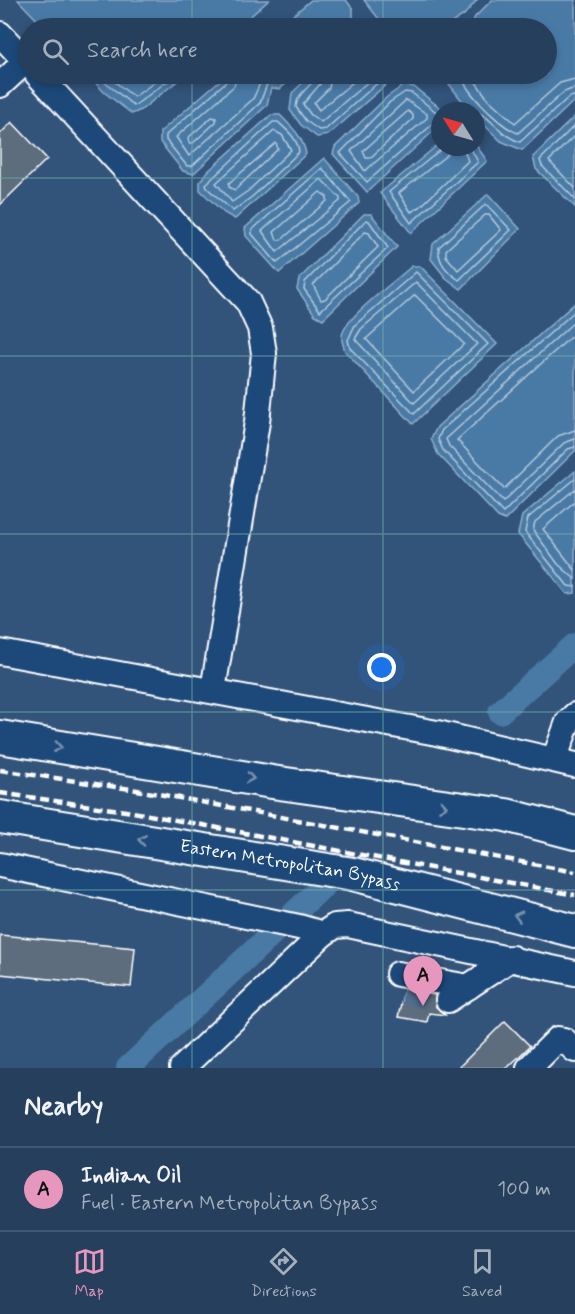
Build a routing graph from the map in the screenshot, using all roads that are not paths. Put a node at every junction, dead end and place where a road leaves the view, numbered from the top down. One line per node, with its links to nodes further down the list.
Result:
1 (0, 34): 2 (street)
2 (18, 53)
3 (18, 74): 5 (street)
4 (47, 84): 7 (street)
5 (0, 85)
6 (0, 652): 7 (street)
7 (213, 690): 10 (street)
8 (575, 715): 10 (street)
9 (0, 737): 12 (main road, one-way to 12)
10 (564, 762)
11 (0, 817): 14 (main road, Eastern Metropolitan Bypass, one-way to 11)
12 (575, 833)
13 (0, 865): 15 (street)
14 (575, 931)
15 (323, 934): 16 (street); 22 (street)
16 (400, 936): 17 (street); 19 (street)
17 (512, 958): 18 (street); 19 (street)
18 (575, 973)
19 (468, 987): 20 (street)
20 (448, 1000)
21 (575, 1050): 23 (street)
22 (182, 1068)
23 (529, 1068)

